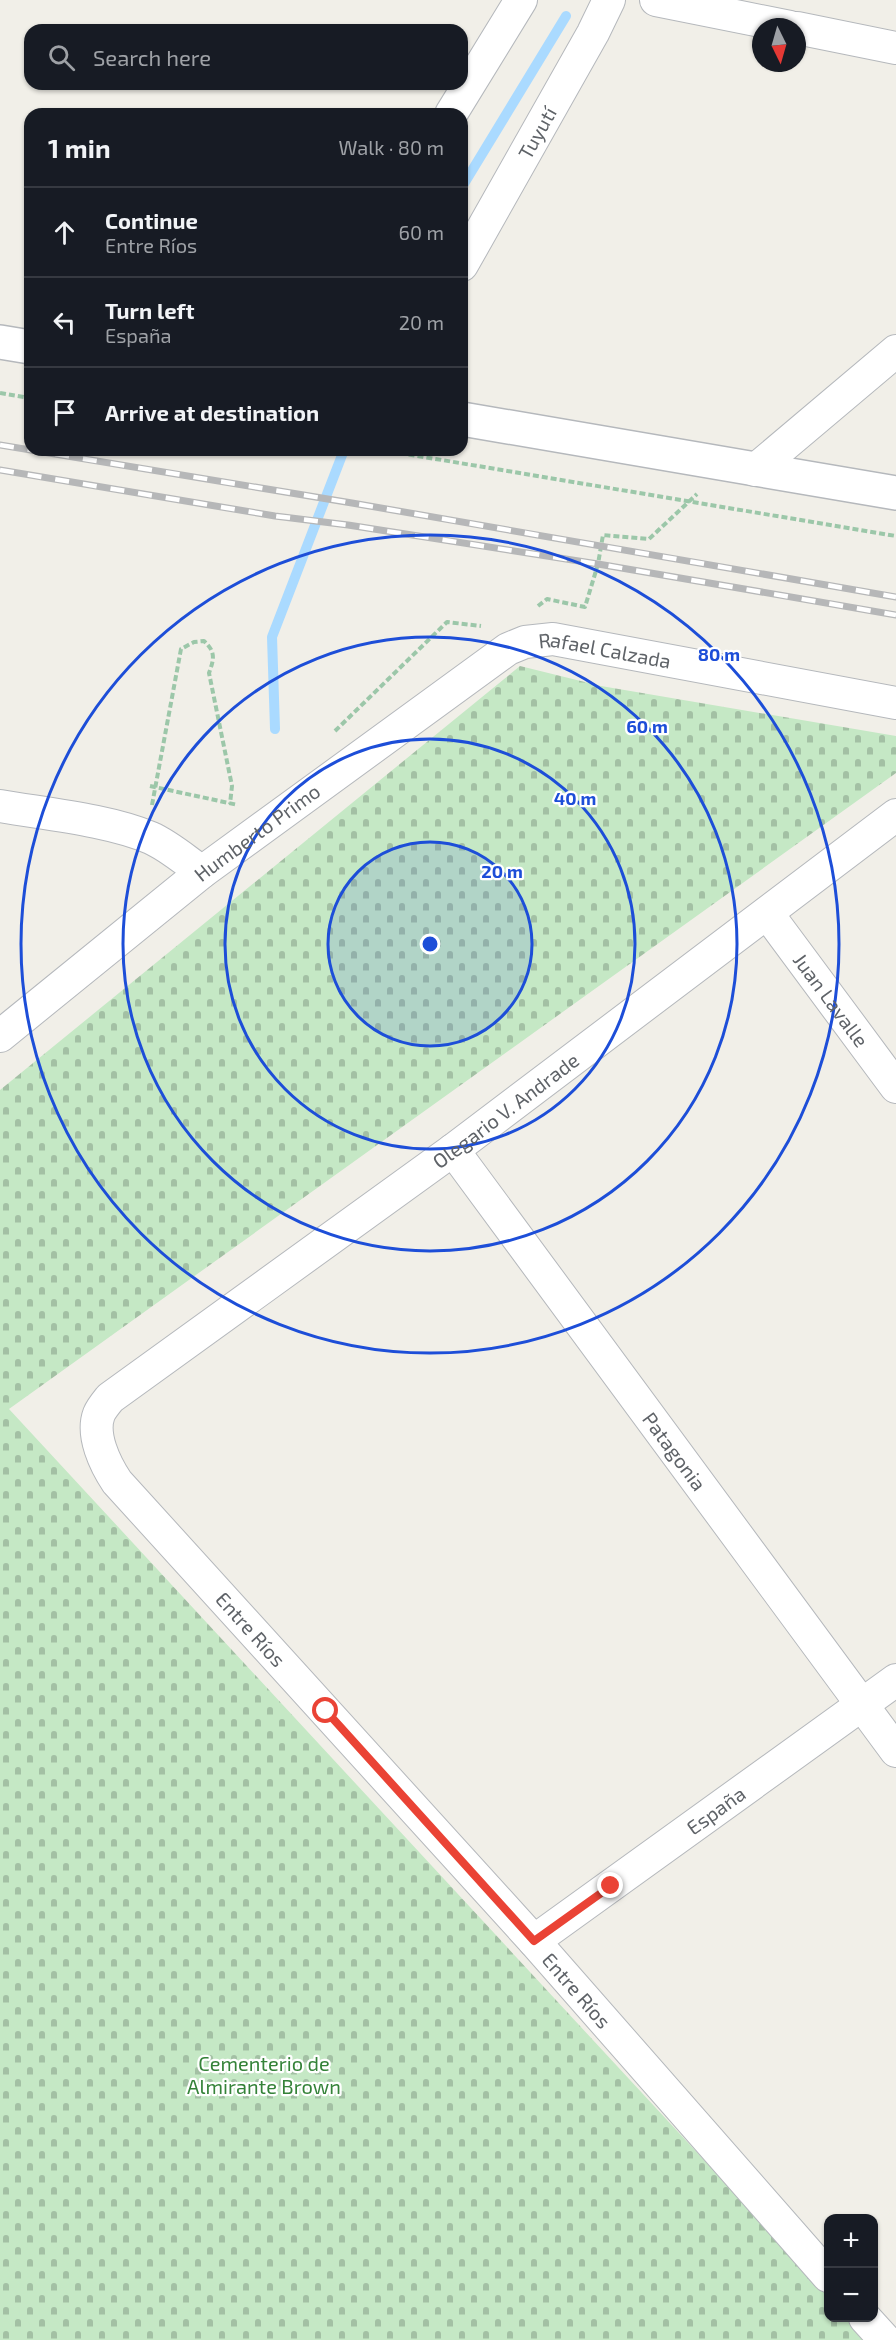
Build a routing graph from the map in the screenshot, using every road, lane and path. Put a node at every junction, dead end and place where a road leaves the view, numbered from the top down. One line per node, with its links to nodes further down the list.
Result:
1 (521, 0): 7 (street)
2 (609, 0): 10 (street, Tuyutí)
3 (656, 0): 4 (street)
4 (752, 19)
5 (806, 30): 6 (street)
6 (896, 48)
7 (468, 86)
8 (466, 90): 9 (street)
9 (455, 108)
10 (468, 254)
11 (0, 342): 12 (street)
12 (24, 346)
13 (896, 351): 18 (street)
14 (0, 393): 15 (path)
15 (24, 397)
16 (468, 420): 18 (street)
17 (418, 456): 20 (path)
18 (755, 470): 19 (street)
19 (896, 493)
20 (896, 536)
21 (525, 642): 22 (street, Rafael Calzada); 27 (street, Humberto Primo)
22 (896, 703)
23 (0, 806): 26 (street)
24 (229, 812): 26 (path)
25 (896, 815): 28 (street, Olegario V. Andrade)
26 (143, 836): 27 (street)
27 (202, 872): 29 (street, Humberto Primo)
28 (767, 913): 30 (street, Juan Lavalle); 31 (street, Olegario V. Andrade)
29 (0, 1036)
30 (896, 1087)
31 (453, 1150): 32 (street, Olegario V. Andrade); 34 (street, Patagonia)
32 (110, 1398): 36 (street, Entre Ríos)
33 (896, 1680): 34 (street, España)
34 (861, 1706): 35 (street, Patagonia); 36 (street, España)
35 (896, 1751)
36 (534, 1941): 37 (street, Entre Ríos)
37 (824, 2271)
38 (869, 2322): 39 (street)
39 (885, 2340)

